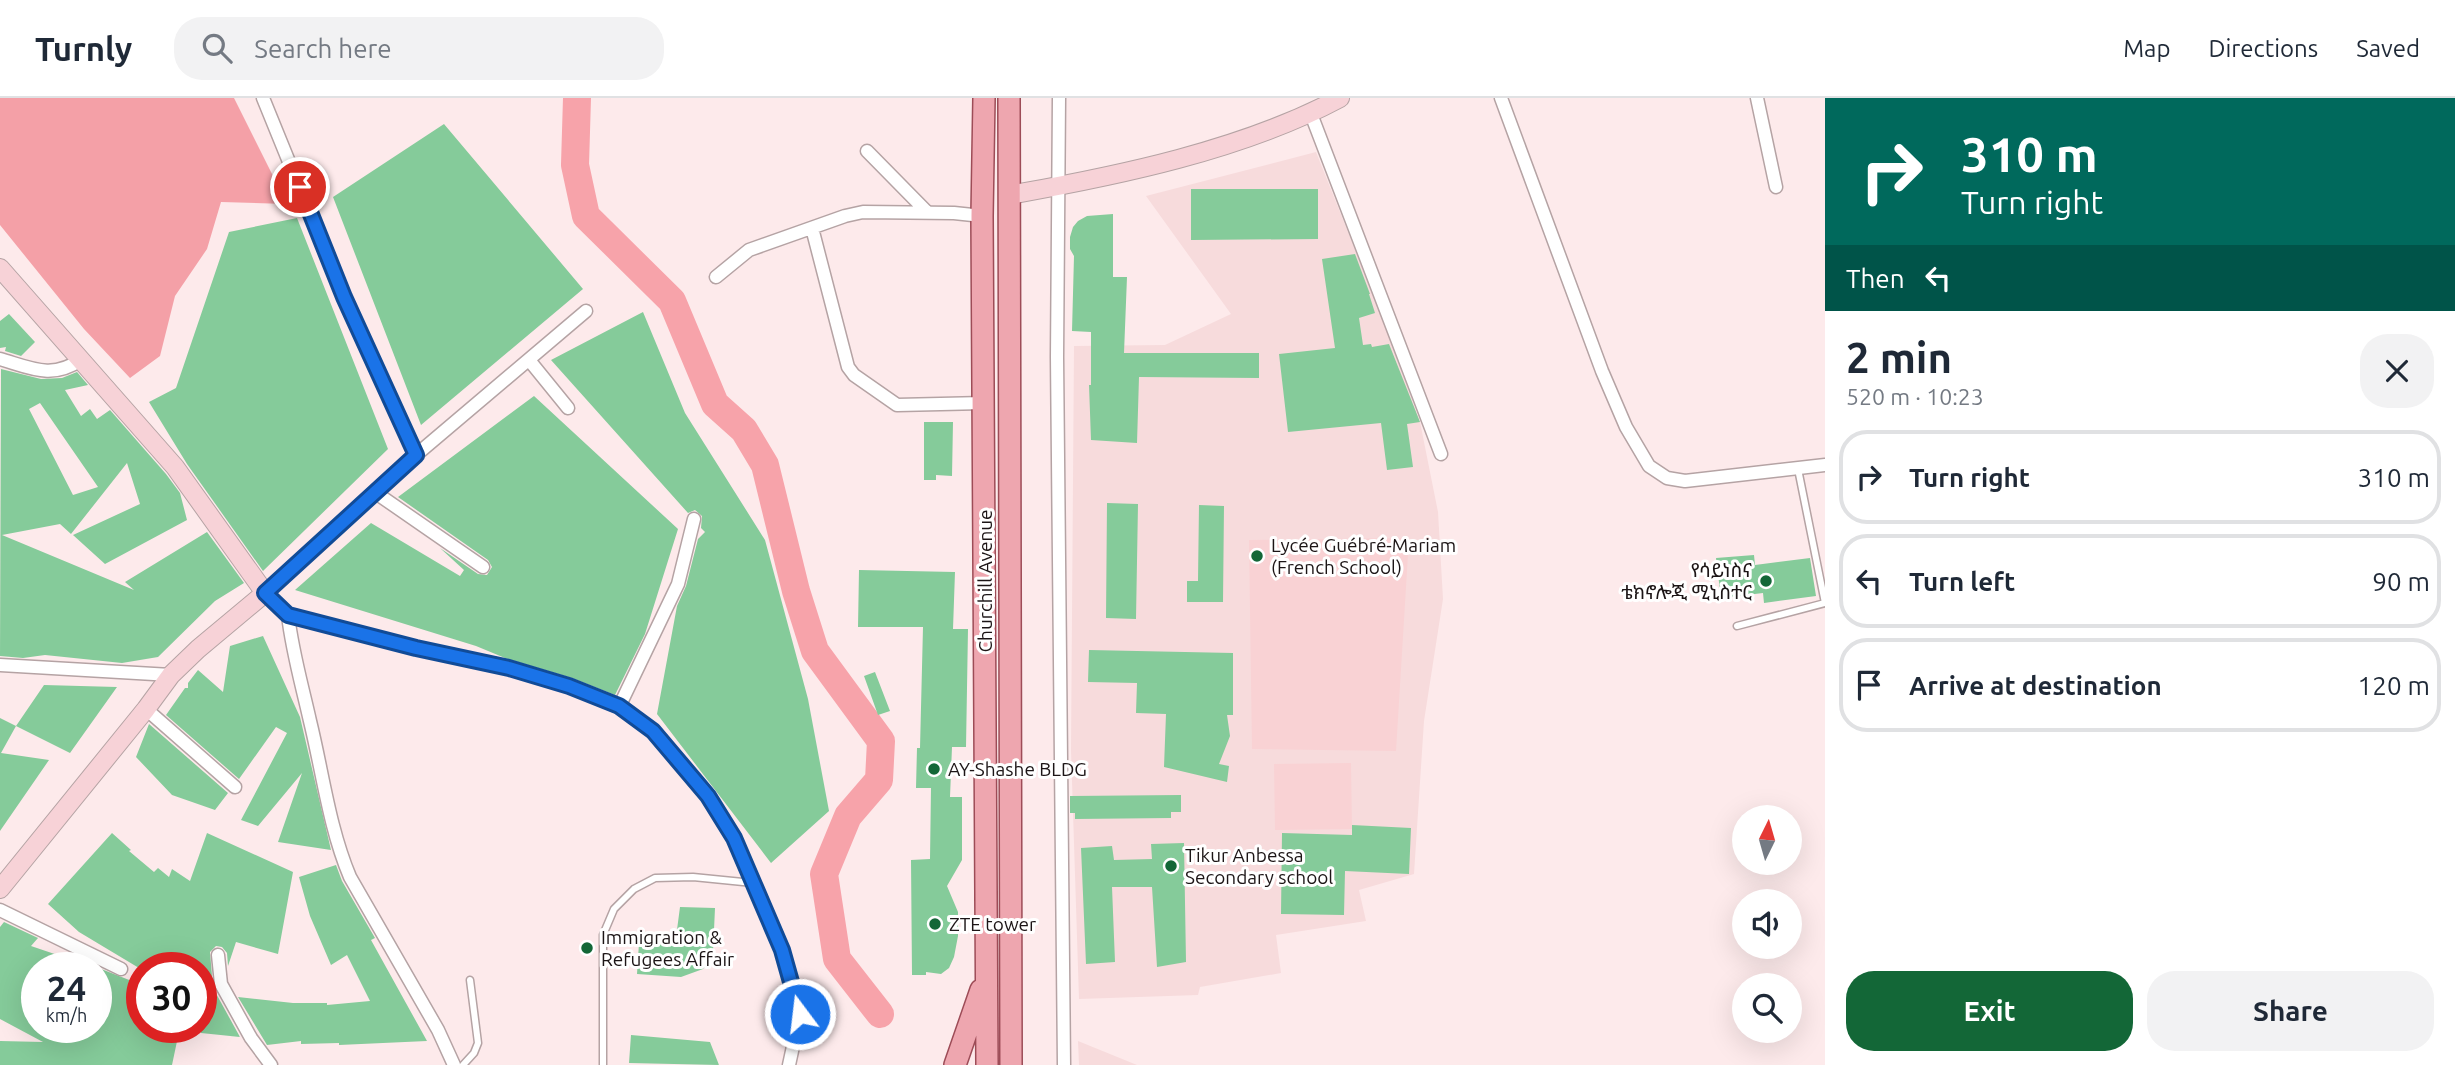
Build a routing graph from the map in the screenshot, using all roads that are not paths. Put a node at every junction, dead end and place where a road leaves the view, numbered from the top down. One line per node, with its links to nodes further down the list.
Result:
1 (263, 98): 25 (street)
2 (984, 98): 14 (main road, Churchill Avenue)
3 (1009, 98): 12 (main road, Churchill Avenue)
4 (1059, 98): 10 (street)
5 (1340, 98): 8 (street)
6 (1501, 98): 27 (street)
7 (1757, 98): 11 (street)
8 (1311, 114): 10 (street); 24 (street)
9 (867, 151): 13 (street)
10 (1058, 186): 12 (street); 55 (street)
11 (1776, 187)
12 (1009, 195): 54 (main road, Churchill Avenue)
13 (928, 213): 14 (street); 15 (street)
14 (982, 216): 22 (main road, Churchill Avenue)
15 (812, 228): 17 (street); 22 (street)
16 (0, 268): 20 (street)
17 (716, 277)
18 (586, 311): 21 (street)
19 (0, 359): 20 (street)
20 (82, 359): 31 (street)
21 (529, 360): 23 (street); 25 (street)
22 (984, 403): 45 (main road, Churchill Avenue)
23 (568, 408)
24 (1441, 454)
25 (416, 455): 28 (street)
26 (1825, 465): 27 (street)
27 (1798, 468): 32 (lane)
28 (376, 493): 30 (street); 31 (street)
29 (694, 519): 37 (street)
30 (483, 567)
31 (265, 593): 33 (street); 36 (street)
32 (1825, 603): 34 (lane)
33 (288, 615): 37 (street); 48 (street)
34 (1737, 626)
35 (0, 665): 36 (street)
36 (171, 675): 38 (street)
37 (619, 706): 40 (street)
38 (146, 709): 39 (street); 41 (street)
39 (235, 787)
40 (755, 884): 50 (lane); 51 (street)
41 (0, 889)
42 (0, 910): 44 (street)
43 (218, 955): 47 (street)
44 (121, 969)
45 (987, 975): 52 (main road); 53 (main road, Churchill Avenue)
46 (470, 980): 49 (lane)
47 (271, 1065)
48 (454, 1065)
49 (463, 1065)
50 (603, 1065)
51 (789, 1065)
52 (955, 1065)
53 (987, 1065)
54 (1011, 1065)
55 (1064, 1065)

